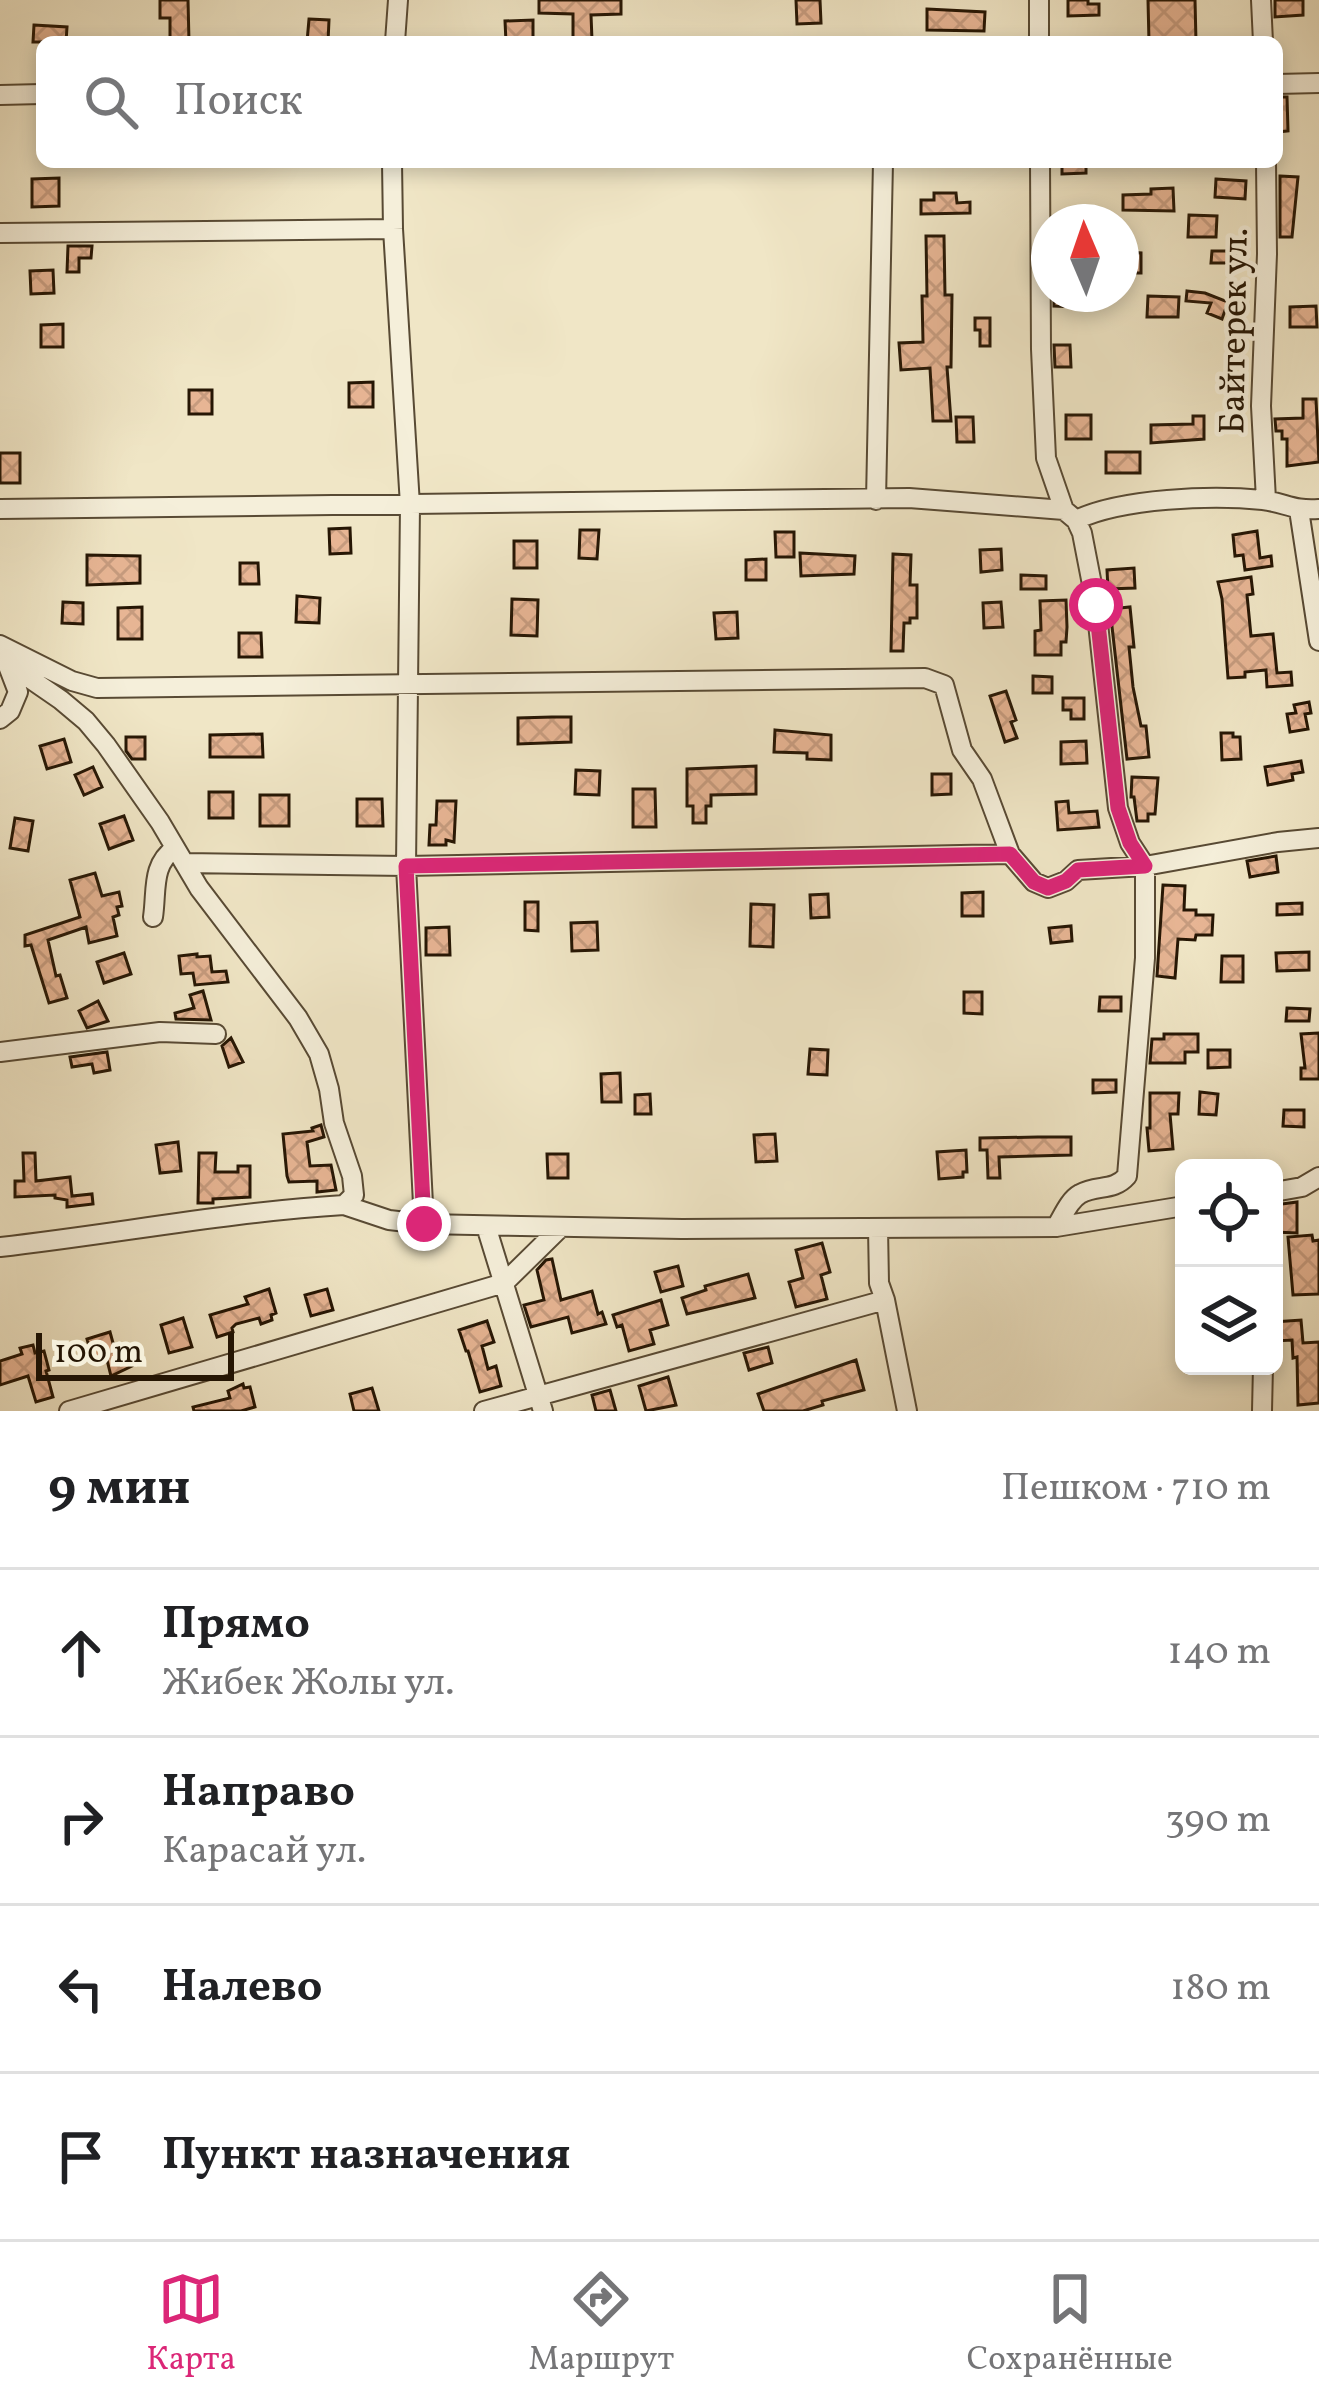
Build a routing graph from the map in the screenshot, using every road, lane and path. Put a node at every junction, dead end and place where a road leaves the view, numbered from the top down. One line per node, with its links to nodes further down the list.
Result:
1 (398, 0): 4 (street)
2 (1039, 0): 5 (street)
3 (1261, 0): 6 (street)
4 (395, 36)
5 (1039, 36)
6 (1263, 36)
7 (1283, 83): 8 (street)
8 (1319, 83)
9 (36, 94): 10 (street)
10 (0, 95)
11 (392, 168): 15 (street)
12 (883, 168): 17 (street)
13 (1040, 168): 22 (street)
14 (1266, 168): 18 (street, Байтерек ул.)
15 (393, 229): 16 (street); 19 (street)
16 (0, 233)
17 (876, 500): 19 (street); 22 (street)
18 (1266, 500): 21 (street); 22 (street)
19 (410, 505): 20 (street); 26 (street)
20 (0, 509)
21 (1309, 509): 23 (street)
22 (1070, 515): 32 (street)
23 (1319, 641)
24 (0, 645): 26 (street)
25 (4, 662): 27 (street); 30 (street)
26 (407, 684): 29 (street); 31 (street)
27 (0, 719)
28 (1319, 838): 32 (street)
29 (1010, 854): 31 (street); 32 (street)
30 (180, 855): 31 (street); 33 (street); 38 (street)
31 (406, 866): 40 (street)
32 (1145, 866): 42 (street)
33 (153, 916)
34 (216, 1034): 35 (street)
35 (0, 1052)
36 (1319, 1177): 37 (street)
37 (1283, 1190)
38 (344, 1205): 40 (street); 45 (street)
39 (1175, 1208): 42 (street)
40 (424, 1224): 41 (street)
41 (486, 1226): 43 (street); 46 (street)
42 (1056, 1227): 44 (street)
43 (560, 1228): 44 (street); 46 (street)
44 (878, 1228): 47 (street)
45 (0, 1246)
46 (504, 1283): 49 (street); 51 (street)
47 (885, 1300): 49 (street); 50 (street)
48 (1263, 1375): 53 (street)
49 (540, 1403): 52 (street)
50 (901, 1409)
51 (69, 1411)
52 (484, 1411)
53 (1262, 1411)

